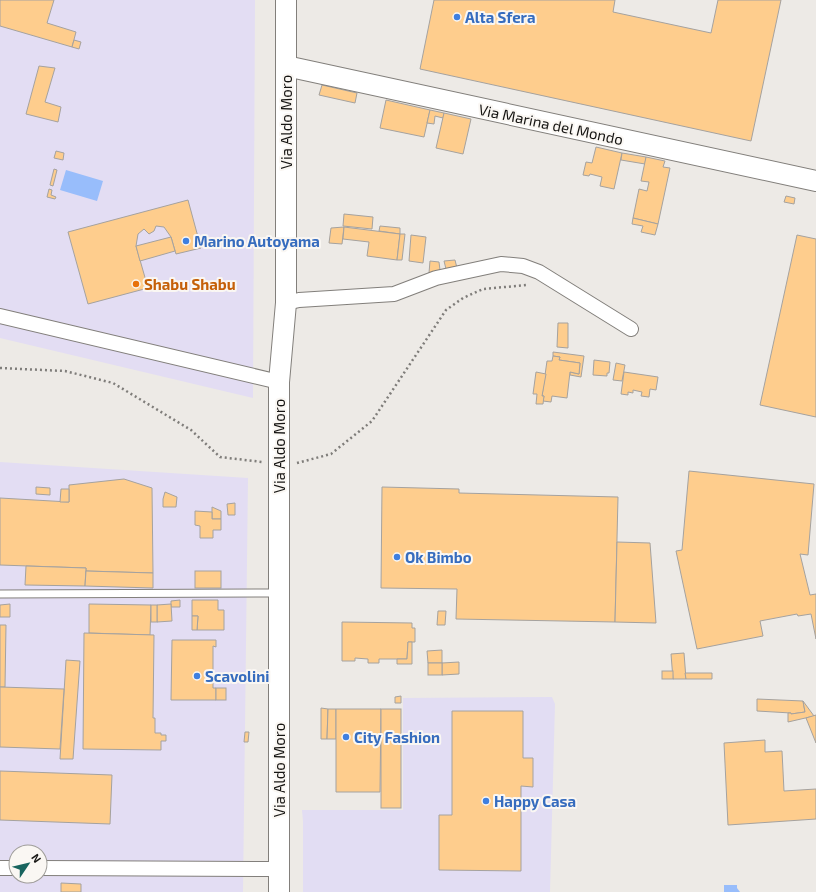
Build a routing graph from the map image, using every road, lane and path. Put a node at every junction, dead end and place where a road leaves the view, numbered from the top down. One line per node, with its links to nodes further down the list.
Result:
1 (286, 0): 2 (main road, Via Aldo Moro)
2 (286, 66): 3 (main road, Via Marina del Mondo); 5 (main road, Via Aldo Moro)
3 (816, 182)
4 (549, 278): 5 (street); 7 (street); 11 (path)
5 (286, 303): 9 (main road, Via Aldo Moro)
6 (0, 316): 9 (street)
7 (631, 329)
8 (0, 368): 10 (path)
9 (279, 382): 12 (main road, Via Aldo Moro)
10 (265, 463)
11 (296, 464)
12 (279, 593): 13 (lane); 15 (main road, Via Aldo Moro)
13 (0, 594)
14 (48, 868): 15 (street)
15 (279, 869): 16 (main road, Via Aldo Moro)
16 (279, 892)

